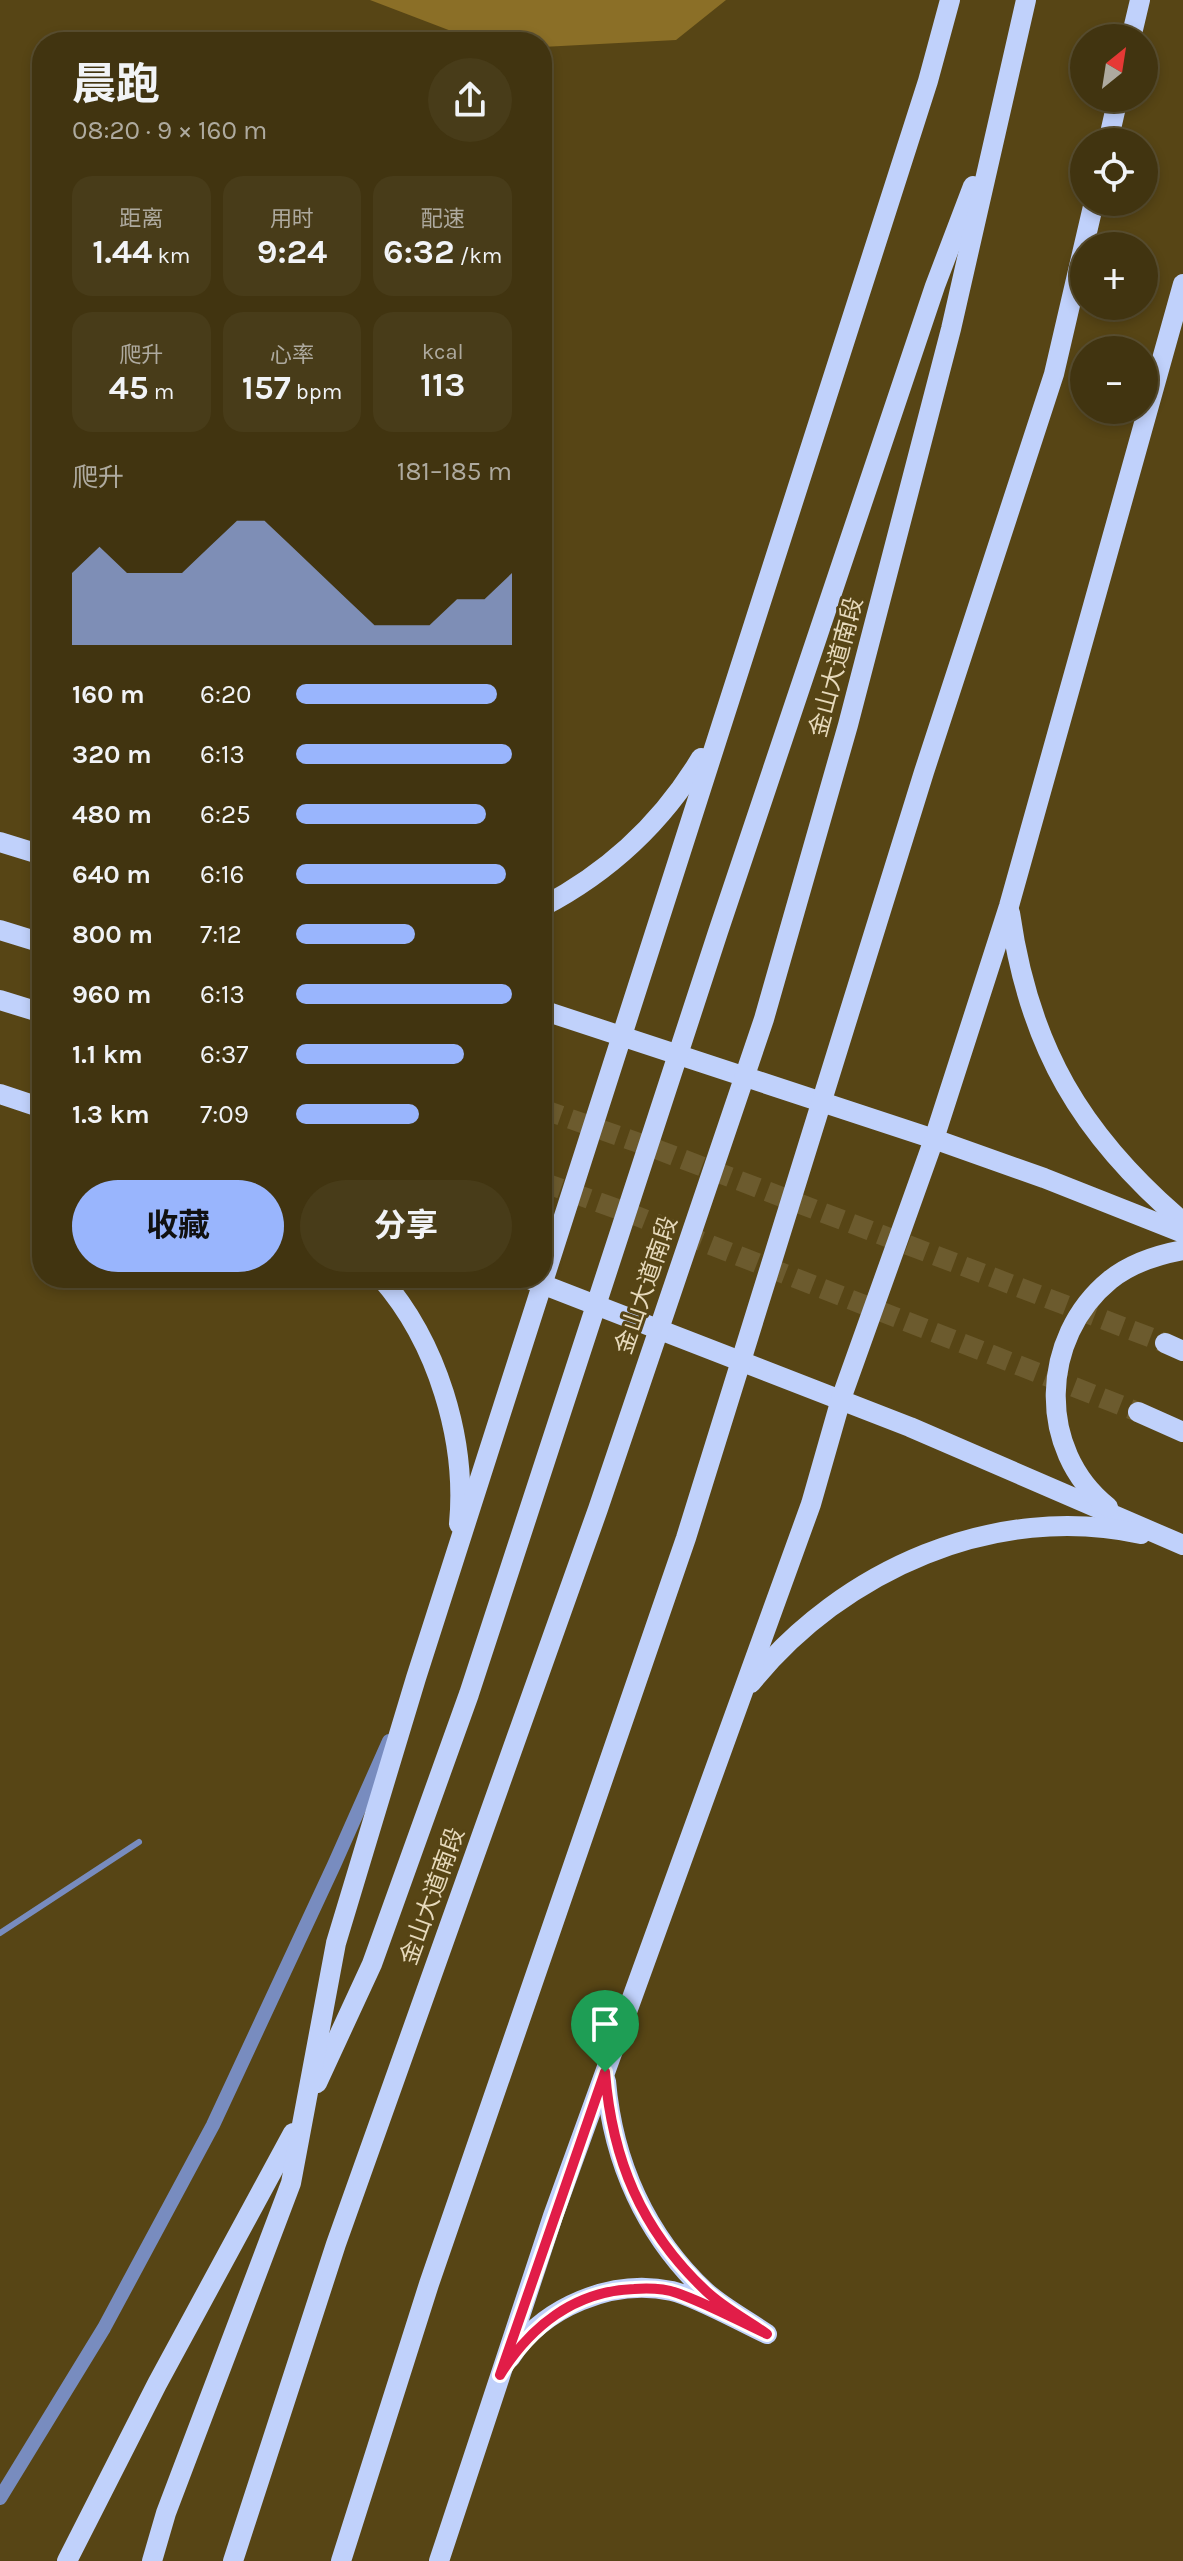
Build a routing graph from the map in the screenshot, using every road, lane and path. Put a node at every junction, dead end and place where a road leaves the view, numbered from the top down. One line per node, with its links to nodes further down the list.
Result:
1 (950, 0): 8 (main road)
2 (1026, 0): 5 (main road, 金山大道南段)
3 (1140, 0): 4 (main road)
4 (1134, 24)
5 (1000, 115): 42 (main road); 44 (main road, 金山大道南段)
6 (1091, 216): 45 (main road)
7 (1183, 284): 12 (main road)
8 (727, 704): 11 (main road); 18 (main road)
9 (0, 842): 10 (main road)
10 (32, 852)
11 (552, 901)
12 (1009, 906): 21 (main road); 22 (main road)
13 (0, 930): 14 (main road)
14 (32, 940)
15 (0, 1000): 16 (main road)
16 (32, 1010)
17 (552, 1013): 18 (main road)
18 (621, 1036): 21 (main road); 23 (main road)
19 (0, 1094): 20 (main road)
20 (32, 1105)
21 (934, 1139): 24 (main road); 29 (main road)
22 (1183, 1222)
23 (552, 1230)
24 (1183, 1233)
25 (1183, 1250): 32 (main road)
26 (388, 1288): 34 (main road)
27 (532, 1288): 34 (main road)
28 (552, 1288): 29 (main road)
29 (841, 1399): 32 (main road); 36 (main road)
30 (1138, 1412): 31 (main road)
31 (1183, 1432)
32 (1123, 1519): 33 (main road)
33 (1179, 1543): 36 (main road)
34 (456, 1555): 35 (main road)
35 (416, 1678): 41 (street); 43 (main road)
36 (741, 1696): 39 (main road)
37 (139, 1842): 38 (lane)
38 (0, 1933)
39 (605, 2072): 40 (main road); 40 (main road)
40 (500, 2375): 46 (main road)
41 (0, 2498)
42 (67, 2561)
43 (152, 2561)
44 (233, 2561)
45 (341, 2561)
46 (439, 2561)

